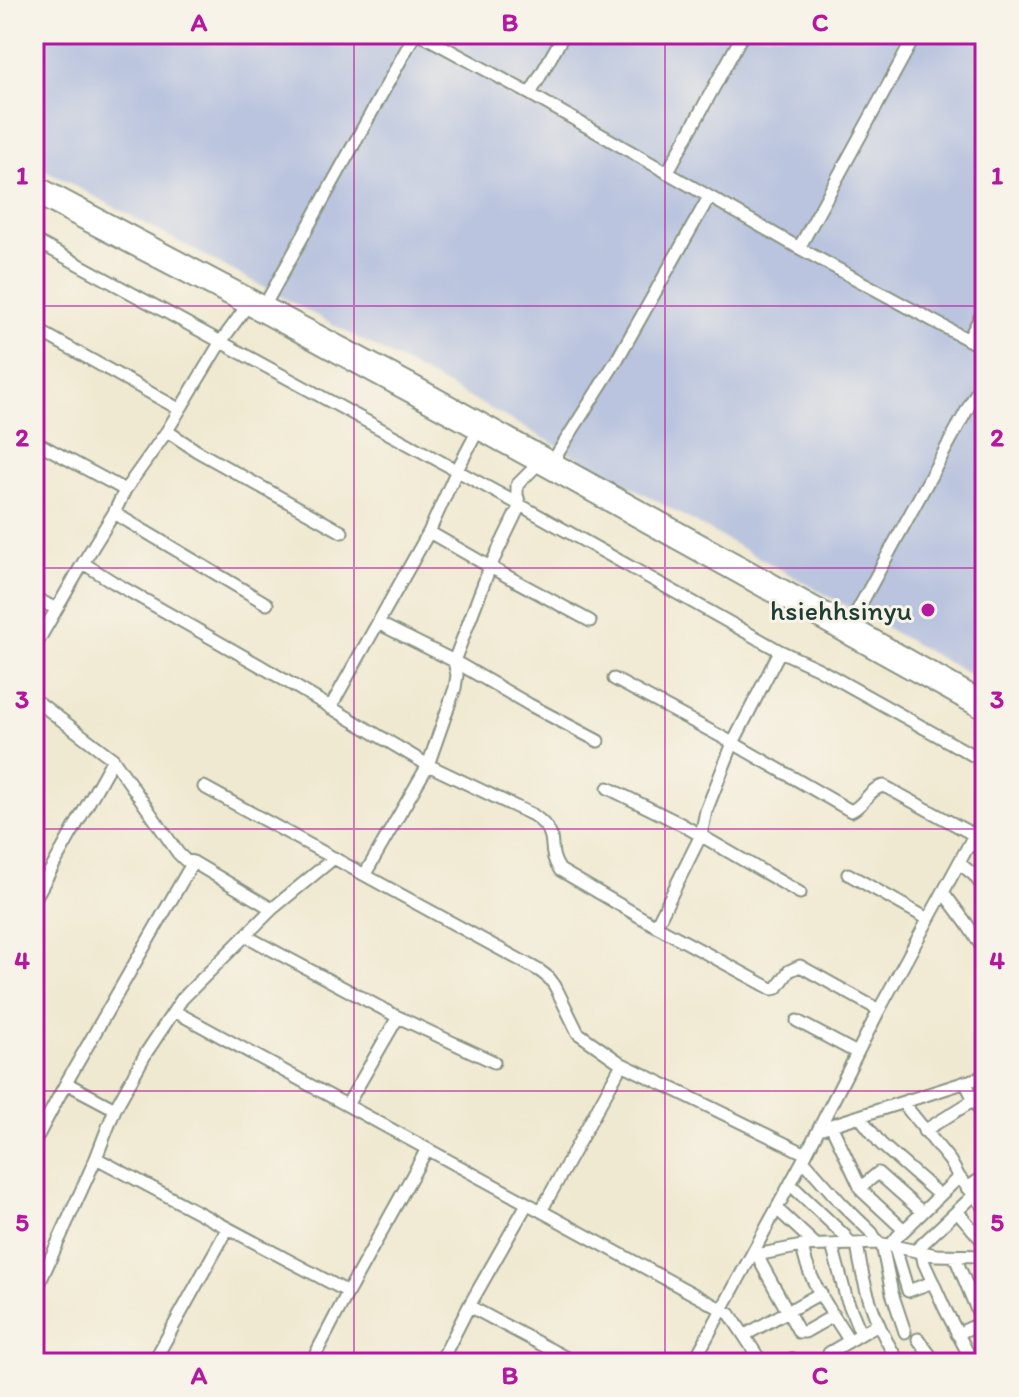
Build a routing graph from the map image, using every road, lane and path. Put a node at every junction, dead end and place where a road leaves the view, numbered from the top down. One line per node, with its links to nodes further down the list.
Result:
1 (417, 34): 5 (street); 12 (street)
2 (564, 34): 5 (street)
3 (743, 34): 6 (street)
4 (916, 34): 11 (street)
5 (530, 94): 6 (street)
6 (667, 173): 9 (street)
7 (34, 182): 12 (main road)
8 (34, 196): 12 (main road)
9 (709, 197): 11 (street); 23 (street)
10 (34, 240): 16 (street)
11 (799, 248): 15 (street)
12 (257, 308): 16 (street); 21 (main road); 23 (main road)
13 (985, 308): 15 (street)
14 (34, 328): 19 (street)
15 (968, 340): 17 (street)
16 (220, 343): 19 (street); 24 (street)
17 (985, 349)
18 (985, 377): 37 (street)
19 (179, 409): 20 (street)
20 (167, 431): 25 (street); 28 (street)
21 (477, 432): 23 (main road); 24 (street)
22 (34, 441): 25 (street)
23 (546, 460): 26 (street); 37 (main road); 45 (main road)
24 (457, 470): 26 (street); 29 (street)
25 (125, 490): 27 (street)
26 (520, 505): 31 (street); 39 (street)
27 (114, 513): 30 (street); 33 (street)
28 (342, 532)
29 (429, 532): 31 (street); 36 (street)
30 (83, 563): 34 (street); 44 (street)
31 (490, 567): 35 (street); 40 (street)
32 (34, 597): 34 (street)
33 (267, 604)
34 (56, 609): 38 (street)
35 (590, 621)
36 (378, 623): 40 (street); 44 (street)
37 (850, 624): 43 (main road)
38 (34, 648)
39 (780, 651): 47 (street); 49 (street)
40 (454, 661): 46 (street); 50 (street)
41 (614, 679): 47 (street)
42 (34, 699): 48 (street)
43 (985, 700)
44 (330, 708): 50 (street)
45 (985, 713)
46 (598, 741)
47 (733, 743): 54 (street); 55 (street)
48 (113, 759): 58 (street); 65 (street)
49 (985, 762)
50 (428, 765): 60 (street); 68 (street)
51 (204, 787): 57 (street)
52 (608, 788): 54 (street)
53 (985, 815): 55 (street)
54 (701, 835): 64 (street); 68 (street)
55 (972, 839): 56 (street); 59 (street)
56 (985, 852)
57 (334, 858): 60 (street); 66 (street)
58 (193, 862): 66 (street); 80 (street)
59 (959, 863): 62 (street); 63 (street)
60 (365, 874): 77 (street)
61 (848, 874): 67 (street)
62 (985, 890)
63 (943, 892): 67 (street); 70 (street)
64 (800, 893)
65 (34, 900)
66 (272, 909): 69 (street)
67 (928, 919): 71 (street)
68 (656, 926): 71 (street)
69 (246, 936): 72 (street); 73 (street)
70 (985, 952)
71 (879, 1010): 75 (street)
72 (174, 1011): 83 (street); 84 (street)
73 (398, 1017): 76 (street); 83 (street)
74 (797, 1021): 75 (street)
75 (857, 1053): 87 (street)
76 (494, 1062)
77 (622, 1064): 91 (street); 102 (street)
78 (985, 1076): 79 (street)
79 (965, 1082): 81 (street); 82 (street)
80 (66, 1083): 84 (street); 89 (street)
81 (974, 1100): 86 (street); 88 (street)
82 (903, 1103): 85 (street); 88 (street)
83 (347, 1105): 90 (street)
84 (115, 1109): 92 (street)
85 (859, 1116): 87 (street); 98 (street)
86 (985, 1121)
87 (825, 1127): 91 (street); 96 (street)
88 (924, 1131): 94 (street)
89 (34, 1143)
90 (427, 1149): 99 (street); 118 (street)
91 (805, 1157): 95 (street); 111 (street)
92 (96, 1158): 105 (street); 120 (street)
93 (985, 1176): 97 (street)
94 (959, 1177): 97 (street); 98 (street)
95 (790, 1184): 101 (street); 107 (street)
96 (860, 1188): 104 (street); 106 (street)
97 (971, 1192): 100 (street); 103 (street)
98 (939, 1195): 104 (street)
99 (527, 1204): 102 (street); 121 (street)
100 (985, 1208)
101 (777, 1209): 109 (street); 114 (street)
102 (541, 1211): 122 (street)
103 (957, 1211): 108 (street); 113 (street)
104 (922, 1212): 106 (street)
105 (228, 1228): 118 (street); 134 (street)
106 (904, 1230): 111 (street)
107 (854, 1244): 110 (street); 111 (street); 126 (street)
108 (985, 1244)
109 (816, 1245): 110 (street); 112 (street)
110 (832, 1245): 128 (street)
111 (886, 1245): 113 (street); 117 (street); 127 (street)
112 (802, 1246): 114 (street); 119 (street)
113 (919, 1252): 116 (street); 117 (street)
114 (754, 1255): 122 (street); 123 (street)
115 (985, 1256): 116 (street)
116 (955, 1257): 125 (street)
117 (933, 1282): 129 (street)
118 (348, 1292): 135 (street)
119 (821, 1293): 123 (street); 124 (street)
120 (34, 1295)
121 (469, 1306): 136 (street); 137 (street)
122 (722, 1310): 130 (street); 138 (street)
123 (788, 1311): 124 (street); 130 (street)
124 (833, 1316): 132 (street)
125 (983, 1321): 129 (street)
126 (878, 1324): 128 (street); 142 (street)
127 (905, 1332)
128 (861, 1334): 132 (street)
129 (957, 1334): 144 (street)
130 (745, 1335): 133 (street)
131 (918, 1339): 143 (street)
132 (849, 1340): 141 (street)
133 (757, 1361)
134 (153, 1363)
135 (311, 1363)
136 (440, 1363)
137 (576, 1363)
138 (693, 1363)
139 (785, 1363): 140 (street)
140 (796, 1363)
141 (833, 1363)
142 (900, 1363)
143 (936, 1363)
144 (973, 1363)

